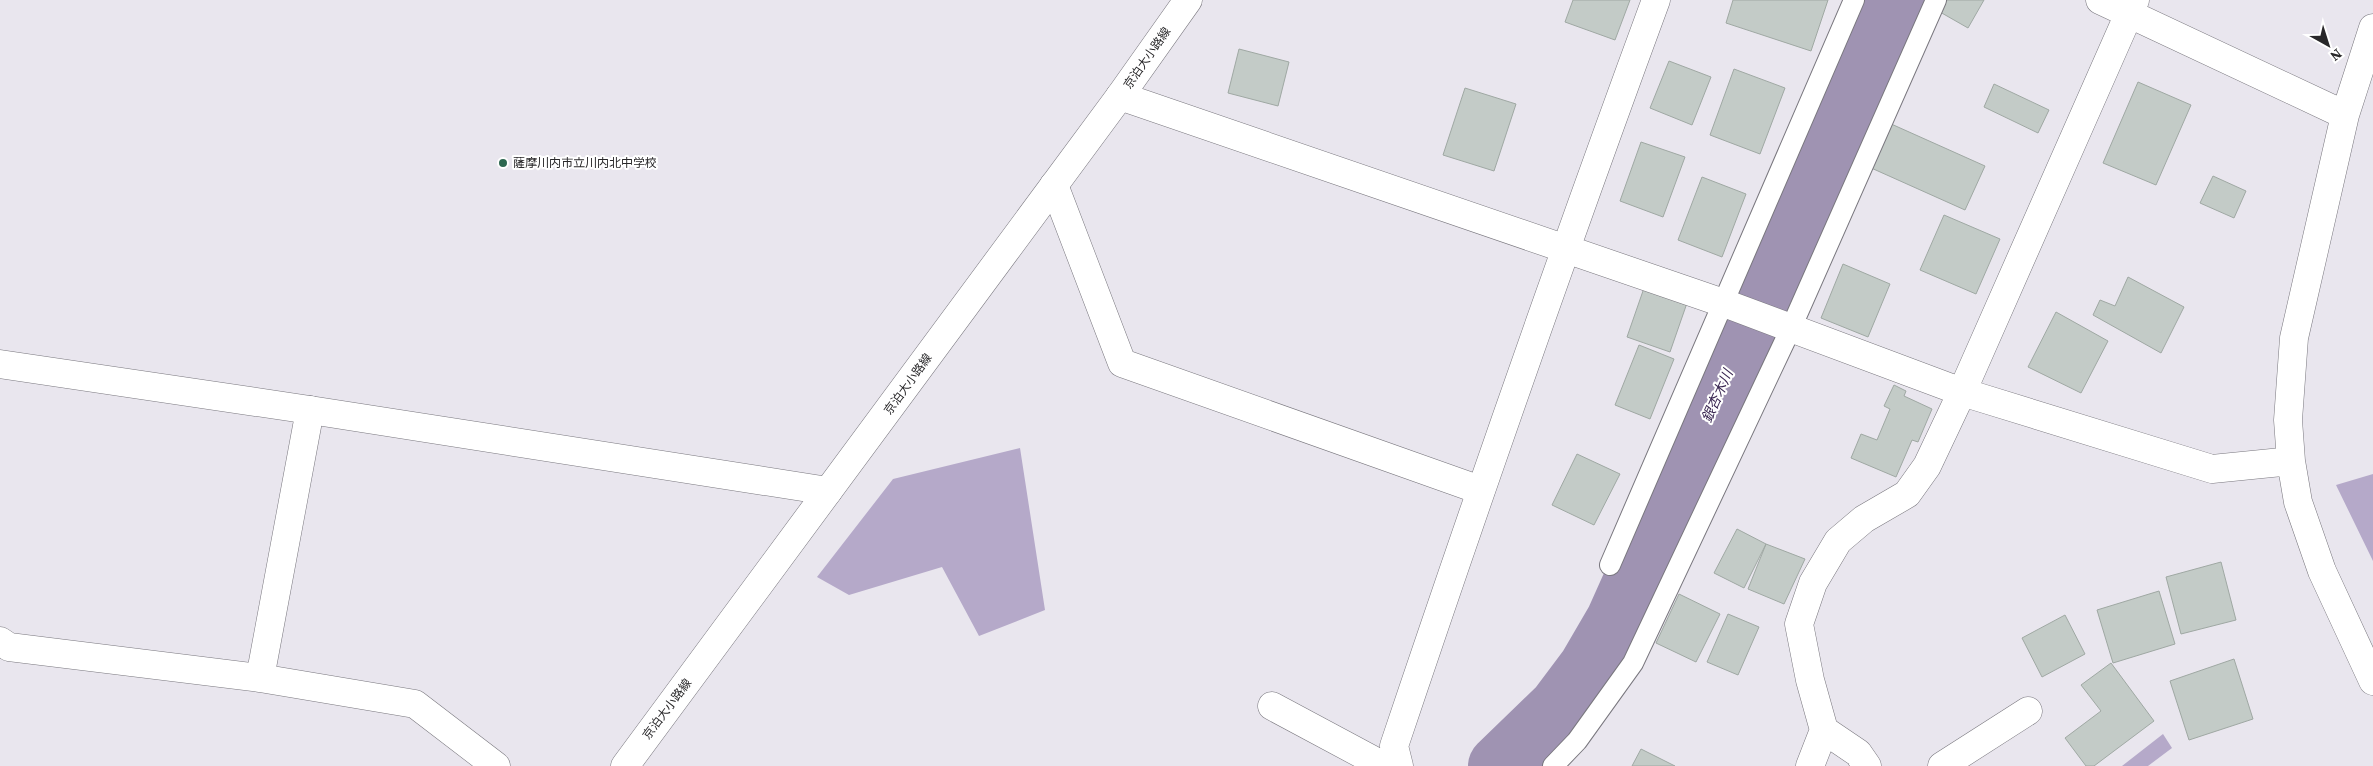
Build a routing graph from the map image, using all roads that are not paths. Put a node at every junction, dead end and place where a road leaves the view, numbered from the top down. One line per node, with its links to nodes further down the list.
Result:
1 (1188, 0): 8 (street, 京泊大小路線)
2 (1656, 0): 11 (street)
3 (1854, 0): 12 (lane)
4 (1936, 0): 13 (lane)
5 (2100, 0): 6 (street)
6 (2132, 7): 9 (street); 15 (street)
7 (2373, 28): 9 (street)
8 (1120, 96): 10 (street, 京泊大小路線); 11 (street)
9 (2345, 115): 17 (street)
10 (1054, 185): 18 (street); 19 (street, 京泊大小路線)
11 (1565, 248): 12 (street); 18 (street)
12 (1727, 304): 13 (street); 20 (lane)
13 (1786, 326): 15 (street); 31 (lane)
14 (0, 364): 16 (street)
15 (1962, 392): 17 (street); 26 (street)
16 (310, 410): 19 (street); 22 (street)
17 (2291, 461): 23 (street)
18 (1480, 490): 30 (street)
19 (828, 492): 28 (street, 京泊大小路線)
20 (1610, 564)
21 (3, 651): 22 (street)
22 (260, 678): 27 (street)
23 (2373, 680)
24 (1272, 706): 29 (street)
25 (2028, 711): 34 (street)
26 (1824, 730): 32 (street); 33 (street)
27 (496, 766)
28 (625, 766)
29 (1384, 766)
30 (1399, 766)
31 (1553, 766)
32 (1810, 766)
33 (1867, 766)
34 (1942, 766)

